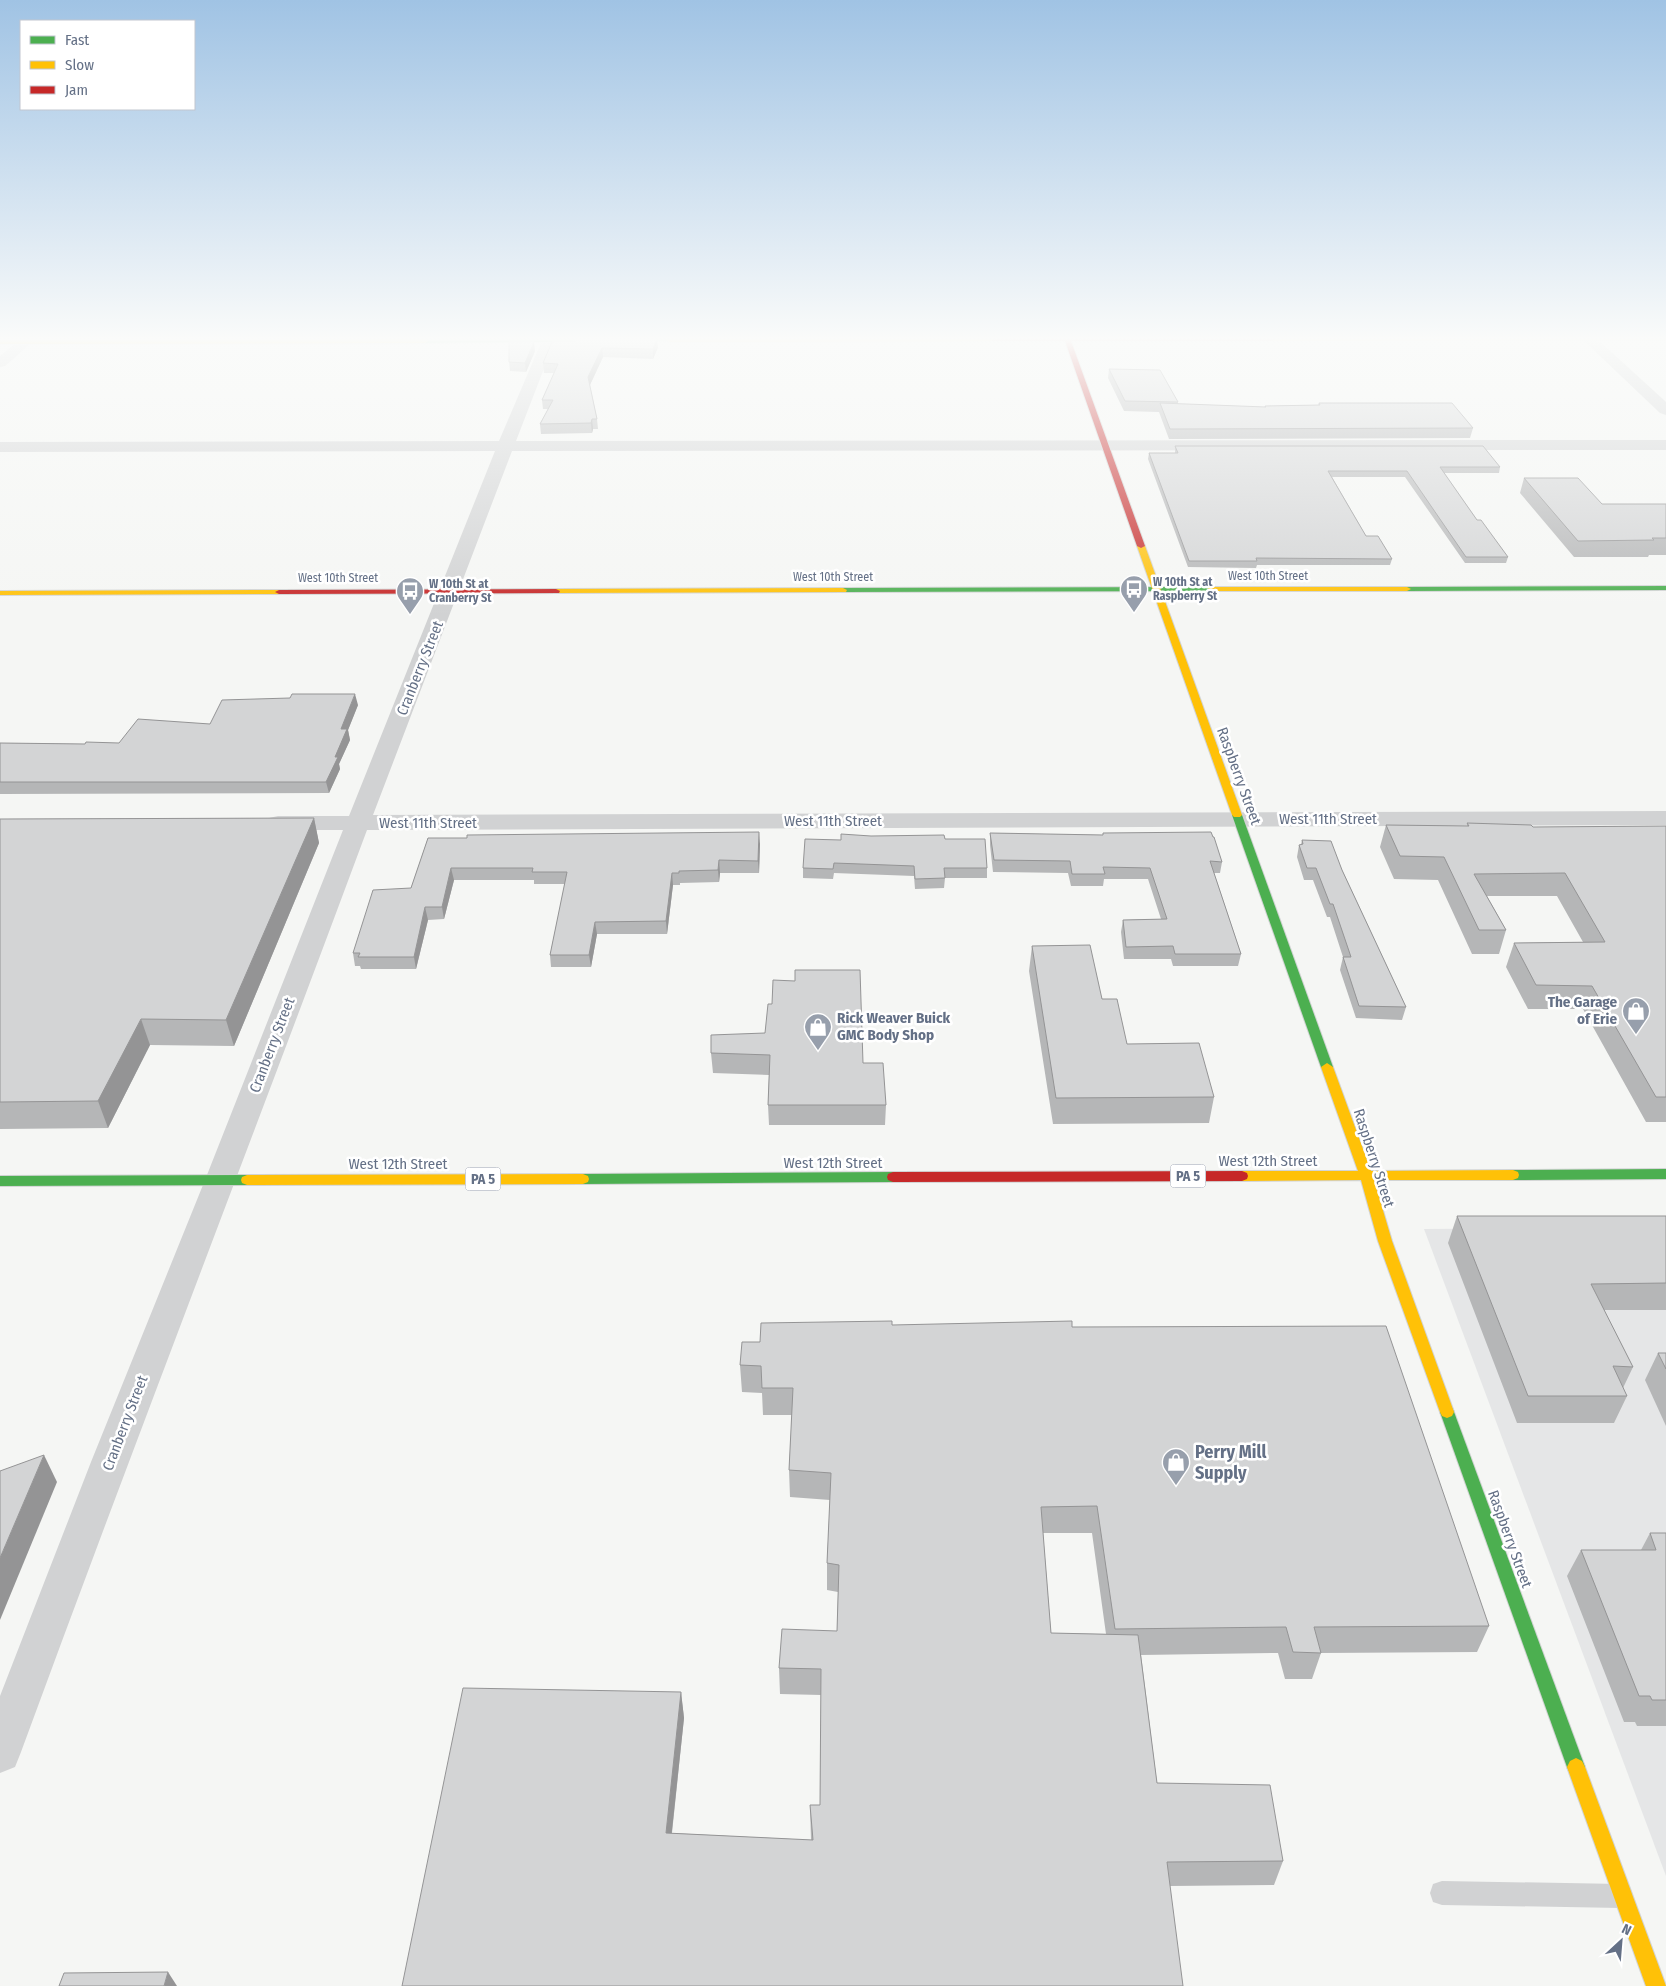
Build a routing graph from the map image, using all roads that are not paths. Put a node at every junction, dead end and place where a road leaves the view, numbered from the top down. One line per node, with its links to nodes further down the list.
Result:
1 (510, 431): 6 (street, Cranberry Street)
2 (1101, 431): 3 (street, Raspberry Street)
3 (1106, 445): 4 (street); 6 (street); 9 (street, Raspberry Street)
4 (1666, 445)
5 (0, 447): 6 (street)
6 (505, 447): 12 (street, Cranberry Street)
7 (1612, 588): 8 (street, West 10th Street); 9 (street, West 10th Street); 13 (street)
8 (1666, 588)
9 (1157, 590): 12 (street, West 10th Street); 16 (street, Raspberry Street)
10 (95, 592): 11 (street, West 10th Street); 12 (street, West 10th Street); 14 (street)
11 (0, 593)
12 (446, 603): 18 (street, Cranberry Street)
13 (1624, 603)
14 (85, 607)
15 (1666, 818): 16 (street, West 11th Street)
16 (1238, 819): 18 (street, West 11th Street); 20 (street, Raspberry Street)
17 (260, 823): 18 (street, West 11th Street)
18 (358, 823): 21 (street, Cranberry Street)
19 (1666, 1174): 20 (street, West 12th Street / PA 5)
20 (1366, 1176): 21 (street, West 12th Street / PA 5); 25 (street, Raspberry Street)
21 (221, 1180): 22 (street, West 12th Street / PA 5); 23 (street, Cranberry Street)
22 (0, 1181)
23 (0, 1752)
24 (1442, 1893): 25 (lane)
25 (1624, 1896): 26 (street, Raspberry Street)
26 (1656, 1986)

